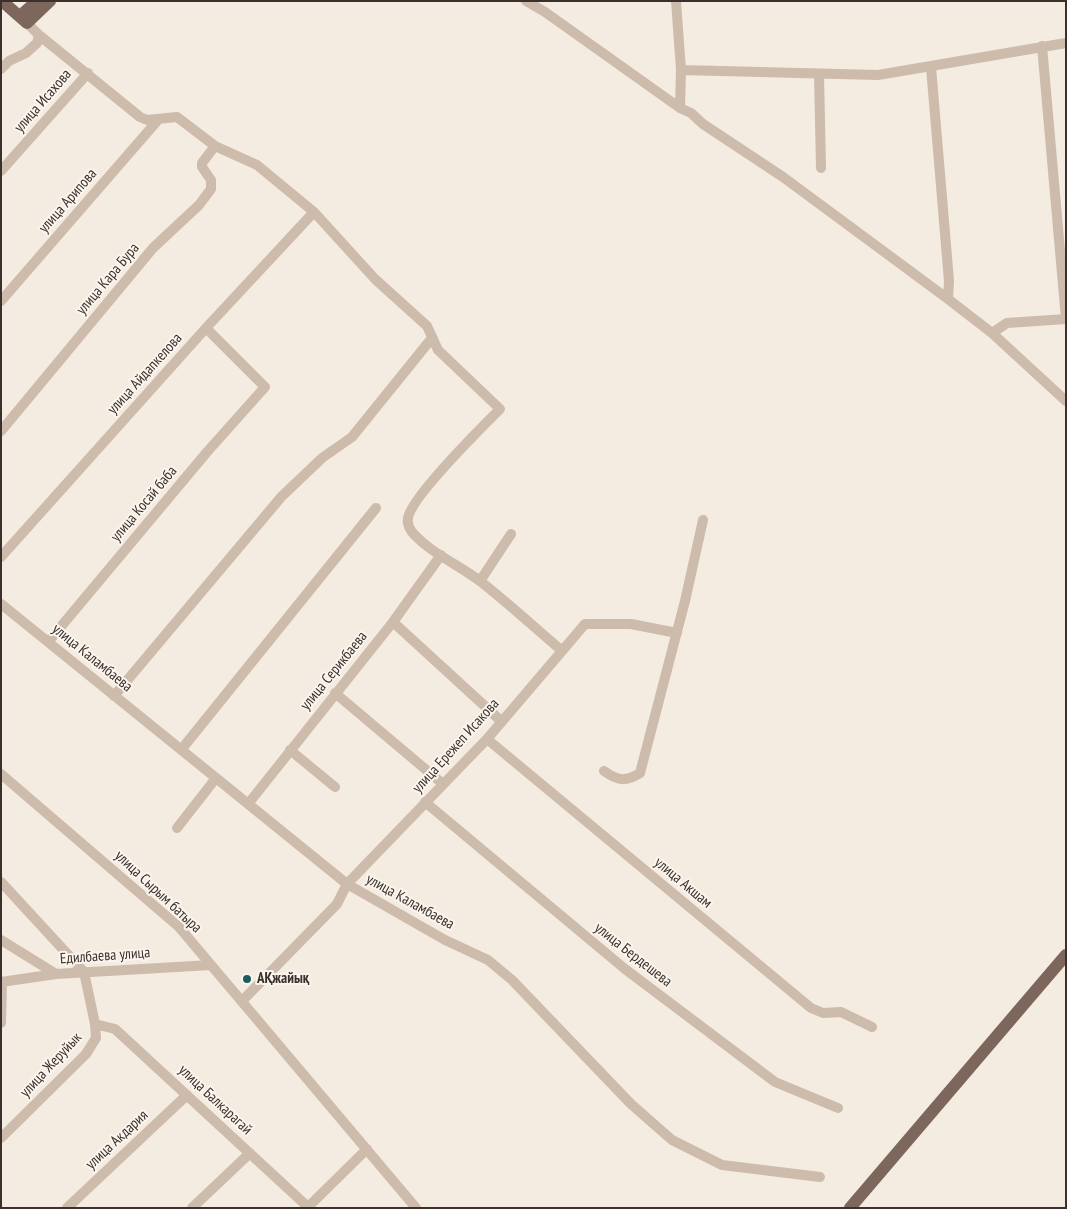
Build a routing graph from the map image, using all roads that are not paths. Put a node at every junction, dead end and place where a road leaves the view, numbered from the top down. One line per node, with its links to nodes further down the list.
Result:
1 (2, 1): 8 (main road)
2 (37, 1): 8 (main road)
3 (50, 1): 8 (main road)
4 (526, 1): 7 (street)
5 (544, 1): 7 (street)
6 (676, 1): 14 (street)
7 (546, 12): 17 (street)
8 (23, 19): 9 (street)
9 (39, 35): 13 (street); 15 (street)
10 (1066, 43): 11 (street)
11 (1042, 46): 12 (street); 25 (street)
12 (931, 67): 16 (street); 23 (street)
13 (1, 69)
14 (681, 70): 16 (street); 17 (street)
15 (88, 73): 18 (street); 21 (street, улица Исахова)
16 (819, 74): 20 (street)
17 (680, 108): 23 (street)
18 (158, 120): 19 (street); 24 (street, улица Арипова)
19 (215, 146): 22 (street); 30 (street, улица Кара Бура)
20 (821, 168)
21 (1, 171)
22 (314, 212): 26 (street, улица Айдапкелова); 28 (street)
23 (948, 299): 27 (street)
24 (1, 301)
25 (1066, 319): 27 (street)
26 (206, 328): 35 (street, улица Айдапкелова); 40 (street, улица Косай баба)
27 (992, 332): 29 (street)
28 (432, 338): 34 (street); 43 (street)
29 (1066, 401)
30 (1, 431)
31 (376, 508): 46 (street)
32 (703, 520): 39 (street)
33 (511, 534): 36 (street)
34 (441, 555): 36 (street); 38 (street, улица Серикбаева)
35 (1, 557)
36 (480, 581): 41 (street)
37 (1, 604): 40 (street, улица Каламбаева)
38 (393, 622): 42 (street, улица Серикбаева); 44 (street)
39 (677, 633): 41 (street, улица Ережеп Исакова); 48 (street)
40 (48, 642): 43 (street, улица Каламбаева)
41 (561, 650): 44 (street, улица Ережеп Исакова)
42 (335, 693): 47 (street, улица Серикбаева); 51 (street)
43 (114, 696): 46 (street, улица Каламбаева)
44 (500, 720): 45 (street, улица Ережеп Исакова)
45 (487, 739): 51 (street, улица Ережеп Исакова); 67 (street, улица Акшам)
46 (181, 750): 50 (street, улица Каламбаева)
47 (290, 750): 52 (street); 54 (street, улица Серикбаева)
48 (604, 771)
49 (1, 774): 60 (street, улица Сырым батыра)
50 (216, 778): 54 (street, улица Каламбаева); 55 (street)
51 (443, 784): 53 (street, улица Ережеп Исакова)
52 (335, 787)
53 (426, 802): 57 (street, улица Ережеп Исакова); 69 (street, улица Бердешева)
54 (248, 804): 57 (street, улица Каламбаева)
55 (177, 828)
56 (1, 882): 61 (street)
57 (347, 884): 64 (street, улица Ережеп Исакова); 73 (street, улица Каламбаева)
58 (1, 940): 62 (street)
59 (1066, 955): 78 (main road)
60 (211, 965): 61 (street, Едилбаева улица); 64 (street, улица Сырым батыра)
61 (84, 972): 62 (street, Едилбаева улица); 66 (street, улица Жеруйык)
62 (56, 974): 63 (street, Едилбаева улица)
63 (1, 982): 65 (street)
64 (242, 1001): 71 (street, улица Сырым батыра)
65 (1, 1023)
66 (95, 1024): 68 (street, улица Балкарагай); 70 (street, улица Жеруйык)
67 (872, 1027)
68 (187, 1095): 72 (street, улица Балкарагай); 75 (street, улица Акдария)
69 (838, 1108)
70 (1, 1138)
71 (366, 1149): 74 (street); 77 (street, улица Сырым батыра)
72 (250, 1153): 74 (street, улица Балкарагай); 76 (street)
73 (820, 1177)
74 (309, 1207)
75 (67, 1208)
76 (192, 1208)
77 (416, 1208)
78 (850, 1208)

